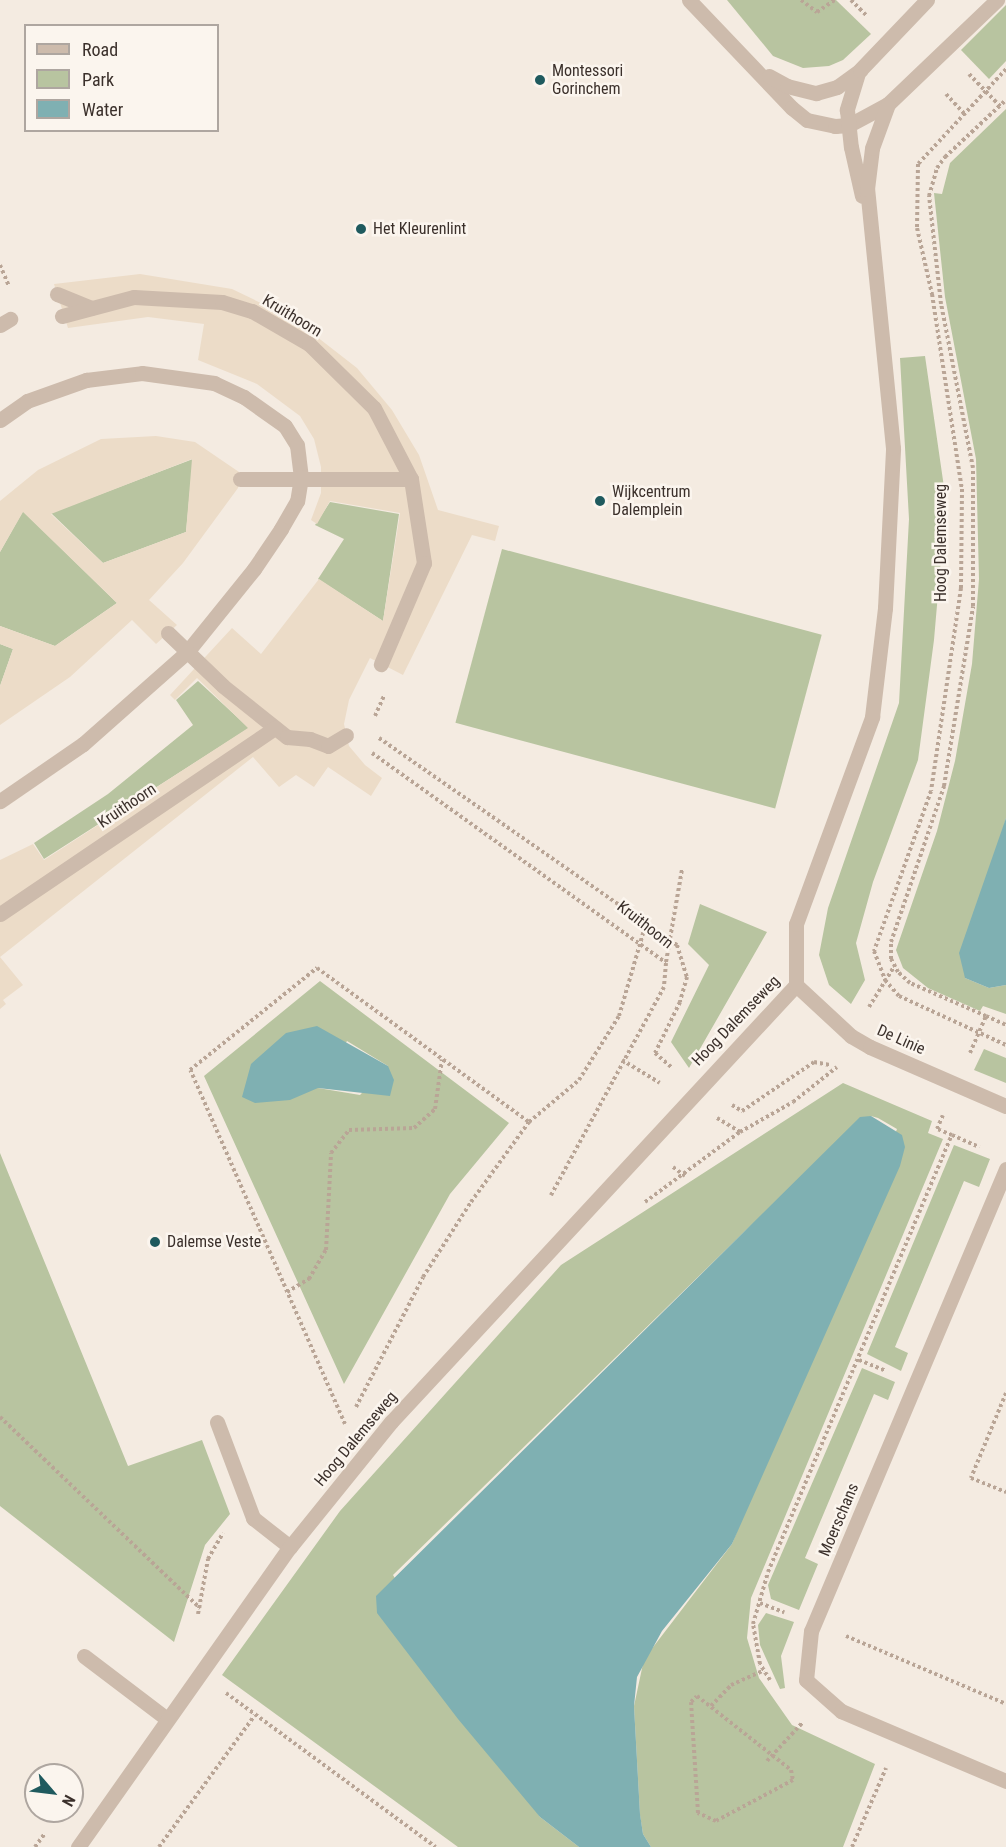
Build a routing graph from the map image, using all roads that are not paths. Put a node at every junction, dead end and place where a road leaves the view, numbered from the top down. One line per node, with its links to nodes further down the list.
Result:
1 (689, 0): 4 (street)
2 (927, 0): 5 (street)
3 (997, 0): 6 (street)
4 (747, 60): 5 (street); 7 (street)
5 (860, 70): 7 (street, Hoog Dalemseweg)
6 (888, 104): 7 (street); 8 (street, Hoog Dalemseweg)
7 (849, 125): 8 (street, Hoog Dalemseweg)
8 (871, 240): 23 (street, Hoog Dalemseweg)
9 (57, 294): 10 (street)
10 (91, 308): 11 (street, Kruithoorn); 15 (street, Kruithoorn)
11 (62, 316)
12 (0, 419): 13 (street)
13 (301, 477): 14 (street); 15 (street); 17 (street)
14 (240, 479)
15 (411, 479): 18 (street, Kruithoorn)
16 (168, 633): 17 (street)
17 (187, 652): 19 (street); 21 (street)
18 (381, 664)
19 (275, 728): 20 (street); 22 (street, Kruithoorn)
20 (346, 735)
21 (0, 801)
22 (0, 914)
23 (796, 985): 24 (street, De Linie); 27 (street, Hoog Dalemseweg)
24 (1006, 1106)
25 (1006, 1169): 30 (street, Moerschans)
26 (217, 1422): 27 (street)
27 (290, 1547): 29 (street, Hoog Dalemseweg)
28 (84, 1656): 29 (street)
29 (167, 1719): 31 (street, Hoog Dalemseweg)
30 (1006, 1781)
31 (78, 1847)

